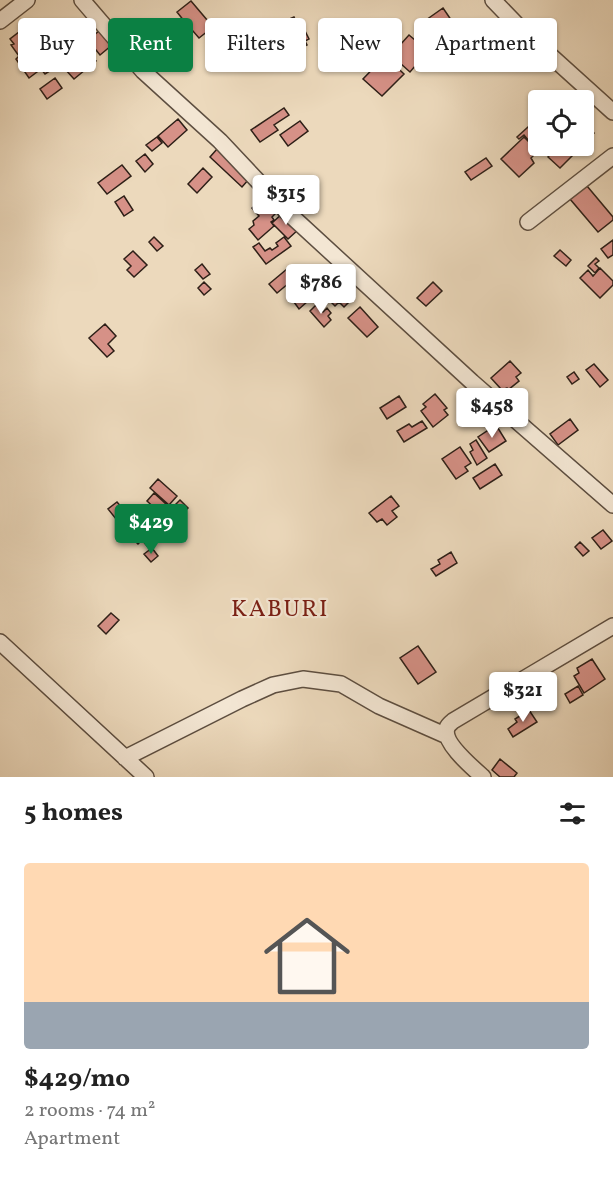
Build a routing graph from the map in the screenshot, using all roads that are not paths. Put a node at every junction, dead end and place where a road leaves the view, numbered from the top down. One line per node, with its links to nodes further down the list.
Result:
1 (27, 0): 4 (street)
2 (82, 0): 8 (street)
3 (494, 0): 5 (street)
4 (0, 21)
5 (613, 112)
6 (613, 156): 7 (street)
7 (528, 222)
8 (613, 505)
9 (613, 626): 11 (street)
10 (0, 642): 12 (street)
11 (447, 736): 12 (street); 14 (street)
12 (125, 758): 13 (street)
13 (146, 777)
14 (483, 777)

